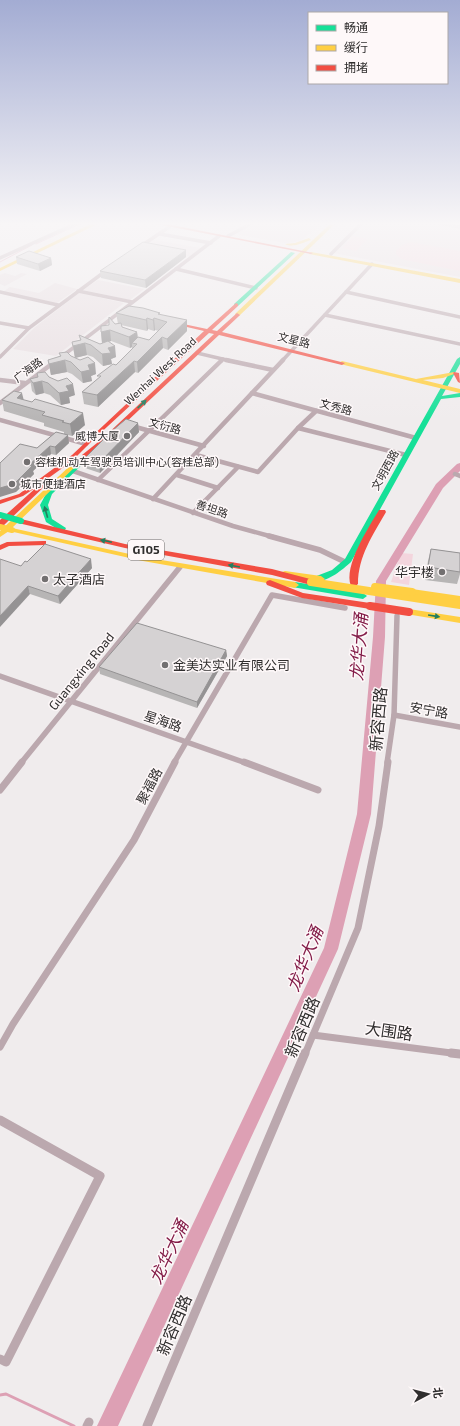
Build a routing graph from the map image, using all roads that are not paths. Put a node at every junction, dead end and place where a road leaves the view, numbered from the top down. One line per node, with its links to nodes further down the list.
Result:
1 (256, 288): 17 (main road, Wenhai West Road)
2 (81, 289): 6 (street)
3 (150, 289): 10 (street, 广海路)
4 (259, 289): 17 (main road, Wenhai West Road)
5 (349, 289): 8 (street)
6 (78, 291): 9 (street); 10 (street)
7 (0, 292): 9 (street)
8 (346, 292): 12 (street); 13 (street)
9 (58, 305): 16 (street)
10 (127, 306): 11 (main road); 28 (street, 广海路)
11 (138, 312)
12 (325, 315): 18 (street); 19 (street)
13 (460, 318)
14 (167, 319): 17 (main road, 文星路)
15 (0, 323): 16 (street)
16 (29, 328): 21 (street)
17 (214, 331): 19 (main road, 文星路); 20 (main road, Wenhai West Road); 42 (main road, Wenhai West Road)
18 (460, 344)
19 (292, 350): 24 (street); 27 (main road, 文星路)
20 (197, 353): 22 (street); 37 (main road, Wenhai West Road, one-way to 20)
21 (0, 357)
22 (223, 359): 24 (street); 39 (street)
23 (460, 359): 25 (main road, 文明西路)
24 (273, 370): 31 (street)
25 (457, 373): 27 (main road); 29 (main road, 文明西路)
26 (0, 380): 28 (street)
27 (418, 380): 29 (main road, 文星路); 33 (main road)
28 (25, 384): 34 (street, 广海路)
29 (447, 387): 30 (main road, 文星路); 33 (main road, 文明西路)
30 (460, 390)
31 (252, 393): 35 (street, 文秀路); 43 (street)
32 (460, 395): 33 (main road)
33 (440, 398): 40 (main road, 文明西路); 65 (main road, 文明西路)
34 (0, 403)
35 (316, 411): 38 (street); 40 (street, 文秀路)
36 (0, 420): 42 (street)
37 (121, 423): 39 (street, 文衍路); 41 (main road, Wenhai West Road)
38 (298, 428): 45 (street); 47 (street)
39 (149, 431): 43 (street, 文衍路); 50 (street)
40 (416, 438): 45 (main road, 文明西路)
41 (104, 440): 48 (main road); 57 (main road, Wenhai West Road)
42 (86, 444): 46 (main road, Wenhai West Road)
43 (204, 446): 44 (street)
44 (196, 455): 47 (street); 49 (street)
45 (406, 455): 61 (main road, 文明西路)
46 (74, 456): 53 (main road); 56 (main road, Wenhai West Road)
47 (238, 467): 51 (street)
48 (73, 471): 50 (street, 善坦路); 58 (main road, one-way to 48)
49 (177, 475): 51 (street); 52 (street)
50 (98, 480): 52 (street, 善坦路)
51 (218, 488): 54 (street)
52 (153, 499): 54 (street, 善坦路)
53 (0, 502)
54 (193, 513): 61 (street, 善坦路)
55 (0, 515): 58 (main road, G105, bridge)
56 (0, 526): 59 (main road, bridge)
57 (0, 535)
58 (75, 535): 63 (main road, G105, one-way to 58)
59 (66, 544): 60 (main road); 62 (main road)
60 (0, 548)
61 (345, 562): 63 (main road, 文明西路)
62 (180, 568): 64 (main road); 73 (street, Guangxing Road)
63 (314, 580): 65 (main road); 67 (main road, G105, bridge)
64 (270, 583): 69 (main road); 71 (main road, one-way to 71, bridge)
65 (354, 584): 66 (main road, bridge)
66 (460, 599)
67 (460, 604)
68 (345, 608): 76 (street, 聚福路)
69 (460, 610)
70 (397, 616): 74 (street, 新容西路)
71 (460, 620)
72 (0, 676): 73 (street, 星海路)
73 (71, 702): 76 (street, 星海路); 77 (street, Guangxing Road)
74 (394, 715): 75 (street, 安宁路); 79 (street, 新容西路)
75 (460, 727)
76 (186, 741): 78 (street, 星海路); 80 (street, 聚福路)
77 (0, 790)
78 (318, 790)
79 (313, 1035): 81 (street, 大围路); 84 (street, 新容西路)
80 (0, 1047)
81 (460, 1054)
82 (0, 1120): 83 (street)
83 (3, 1360)
84 (147, 1426)

